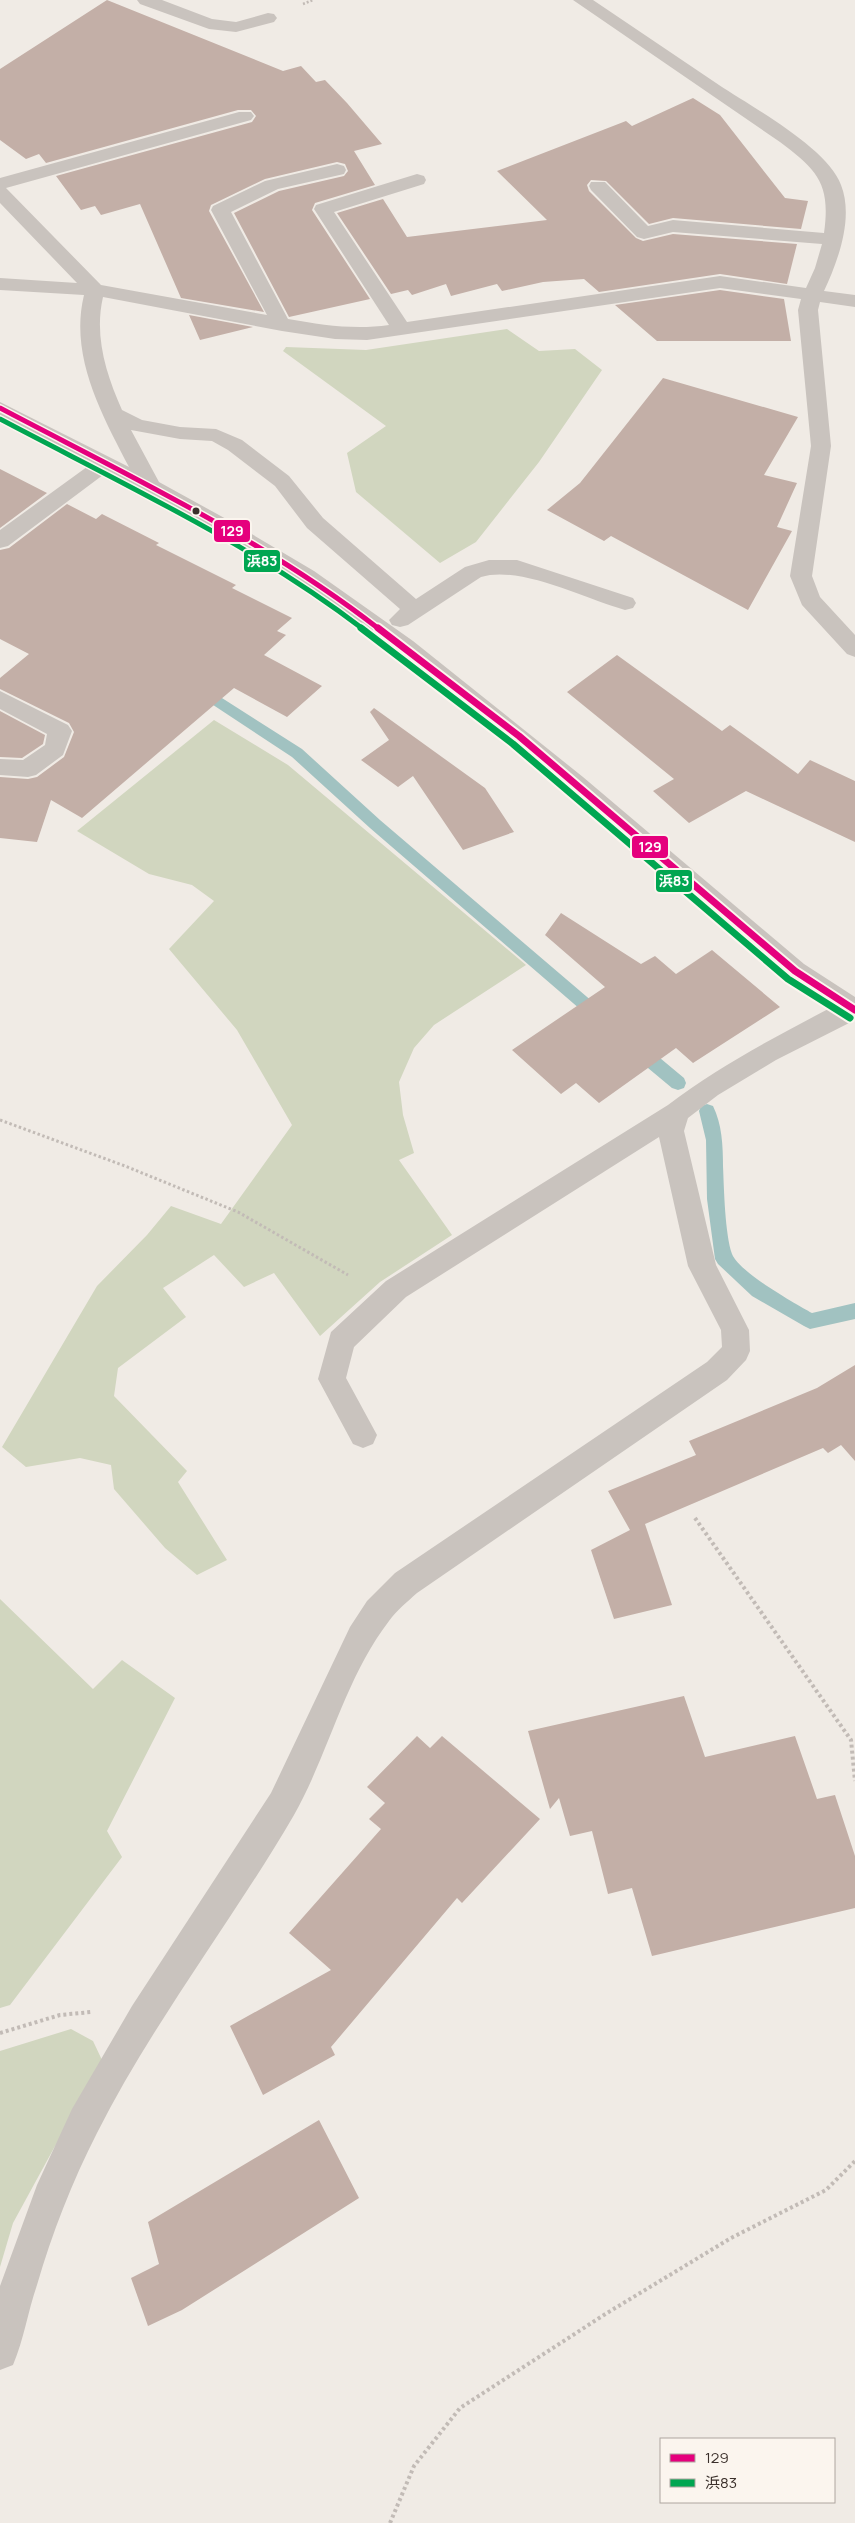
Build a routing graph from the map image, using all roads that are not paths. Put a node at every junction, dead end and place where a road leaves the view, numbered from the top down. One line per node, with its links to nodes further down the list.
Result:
1 (146, 0): 3 (street)
2 (582, 0): 11 (street)
3 (268, 18)
4 (245, 116): 7 (street)
5 (337, 170): 16 (street)
6 (417, 180): 17 (street)
7 (0, 184)
8 (598, 186): 11 (street)
9 (0, 192): 10 (street)
10 (7, 208): 13 (street)
11 (832, 239): 14 (street)
12 (0, 284): 13 (street)
13 (95, 290): 16 (street); 19 (street)
14 (810, 294): 15 (street); 17 (street); 26 (street)
15 (855, 301)
16 (282, 325): 17 (street)
17 (402, 329)
18 (0, 408): 20 (street)
19 (111, 413): 21 (street); 24 (street)
20 (104, 464): 21 (street); 22 (street)
21 (152, 489): 25 (street)
22 (0, 541)
23 (625, 603): 24 (street)
24 (415, 610): 25 (street)
25 (383, 631): 29 (street)
26 (855, 649)
27 (0, 699): 28 (street)
28 (0, 767)
29 (853, 1010): 30 (street)
30 (677, 1112): 31 (street); 32 (street)
31 (363, 1435)
32 (0, 2352)

